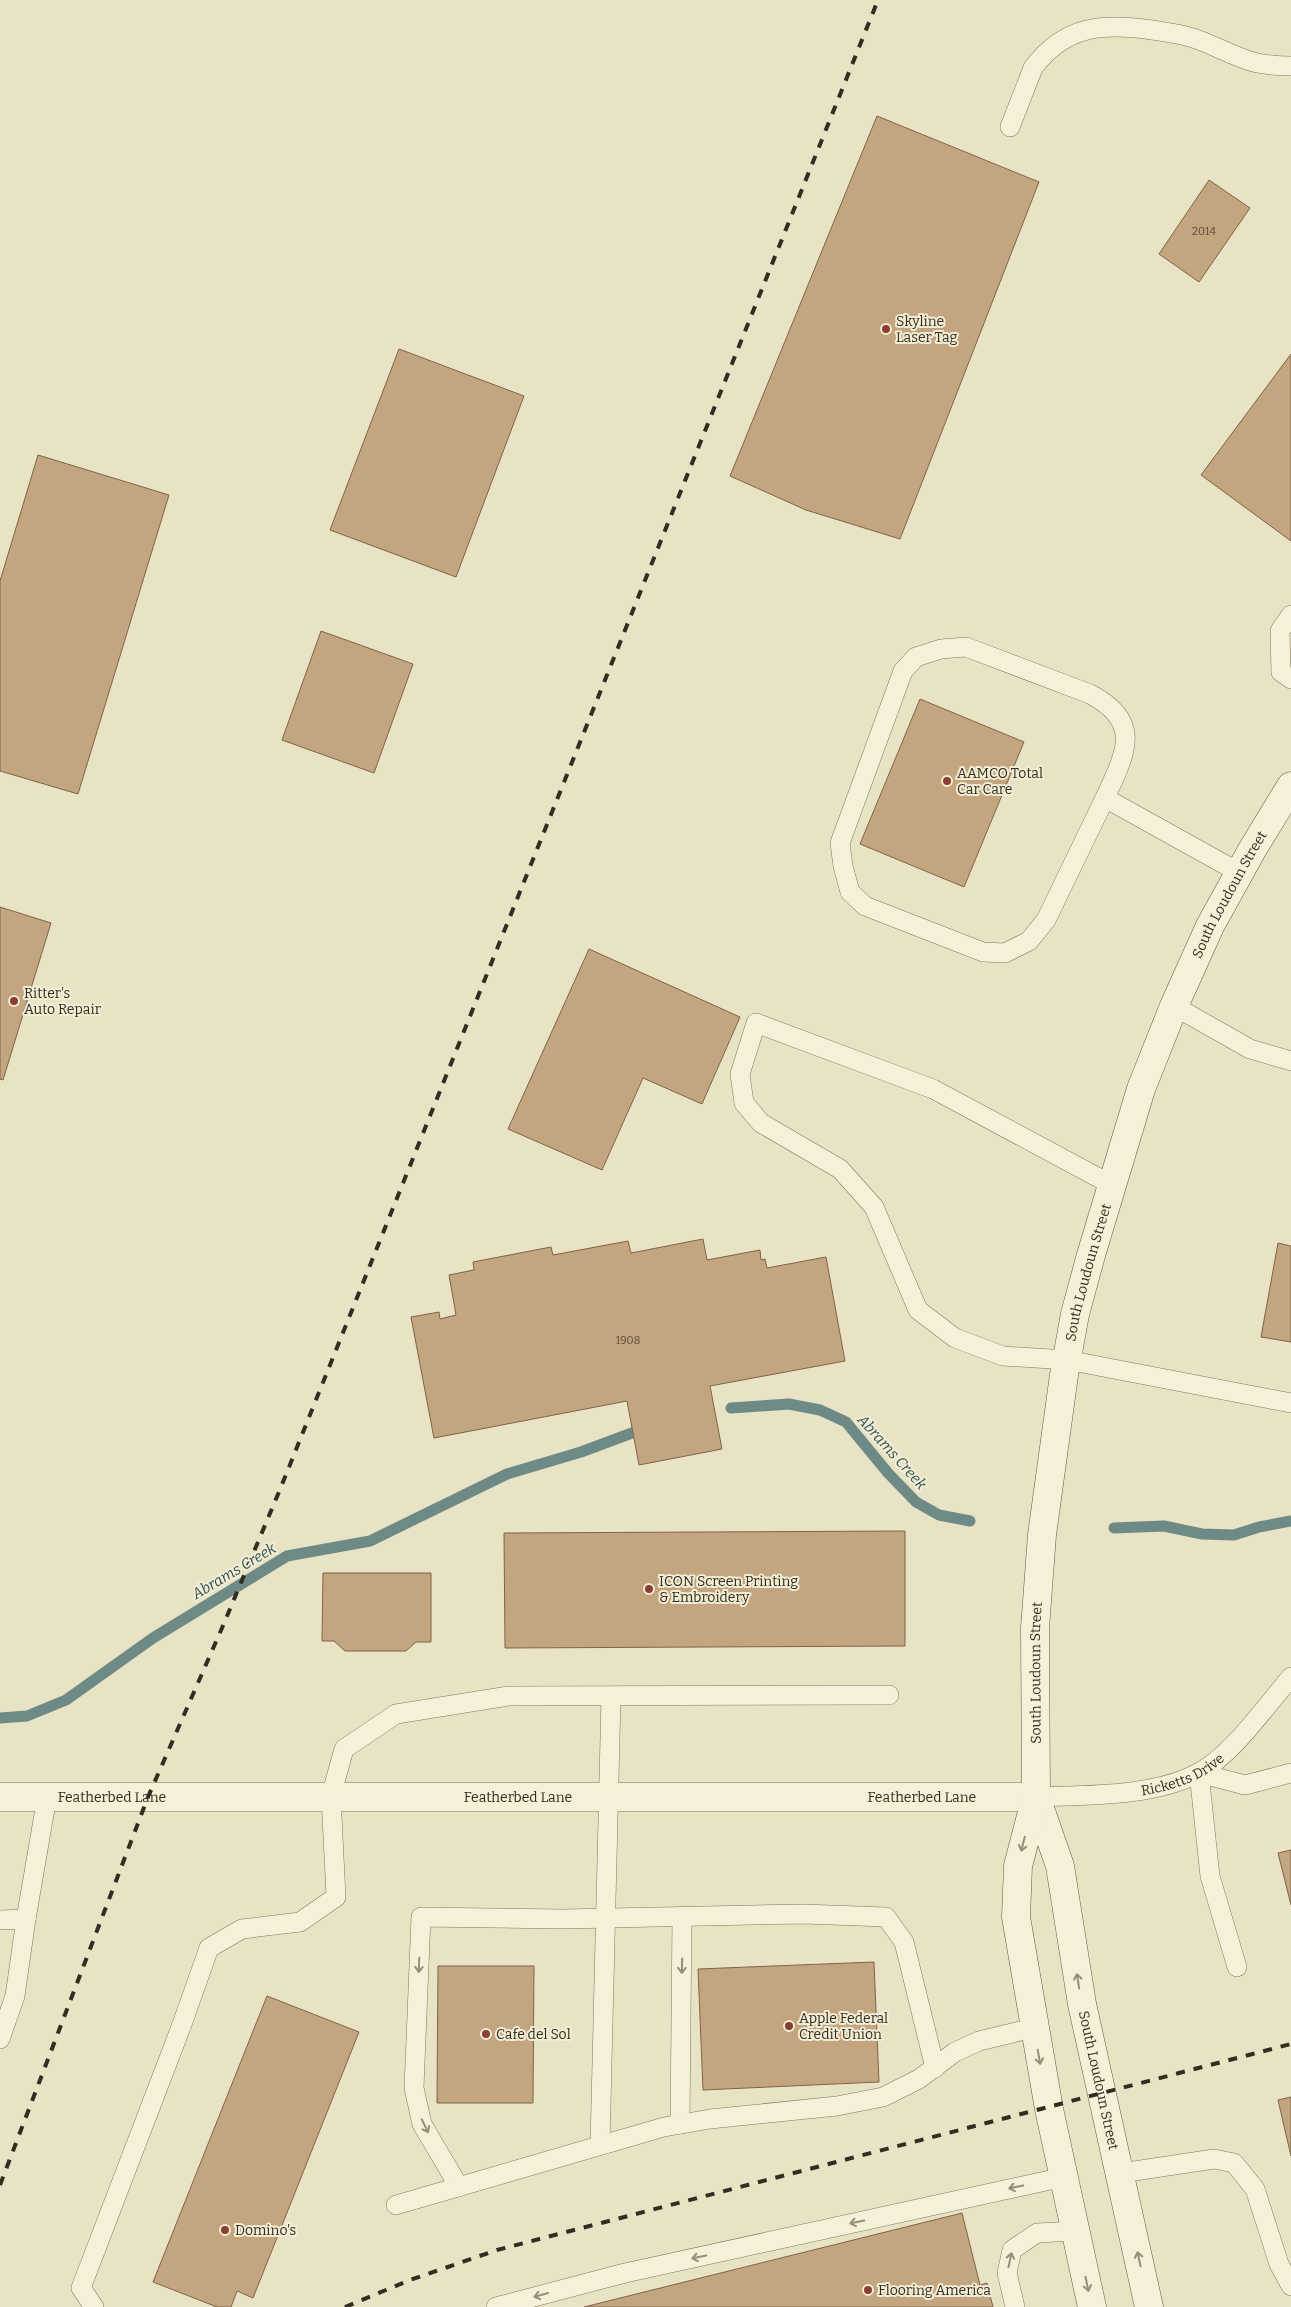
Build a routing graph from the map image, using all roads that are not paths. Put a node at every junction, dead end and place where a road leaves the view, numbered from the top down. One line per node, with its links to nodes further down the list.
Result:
1 (1291, 66): 2 (lane)
2 (1010, 127)
3 (1291, 615): 4 (lane)
4 (1291, 679)
5 (1291, 786): 7 (main road, South Loudoun Street)
6 (1105, 798): 6 (lane); 7 (lane)
7 (1240, 873): 8 (main road, South Loudoun Street)
8 (1174, 1006): 9 (lane); 10 (main road, South Loudoun Street)
9 (1291, 1060)
10 (1112, 1185): 11 (main road, South Loudoun Street); 11 (lane)
11 (1067, 1360): 12 (lane); 22 (main road, South Loudoun Street)
12 (1291, 1403)
13 (1291, 1677): 16 (lane, Ricketts Drive)
14 (889, 1695): 15 (lane)
15 (611, 1697): 18 (lane); 21 (lane)
16 (1199, 1773): 17 (lane); 22 (lane, Ricketts Drive); 27 (lane)
17 (1291, 1773)
18 (331, 1796): 20 (main road, Featherbed Lane); 21 (main road, Featherbed Lane); 39 (lane)
19 (0, 1797): 20 (main road, Featherbed Lane)
20 (47, 1797): 25 (lane)
21 (607, 1797): 22 (main road, Featherbed Lane); 24 (lane)
22 (1036, 1797): 28 (main road, South Loudoun Street, one-way to 28); 33 (main road, South Loudoun Street, one-way to 22)
23 (682, 1917): 24 (lane); 30 (lane); 31 (lane, one-way to 31)
24 (605, 1918): 32 (lane); 35 (lane, one-way to 35)
25 (26, 1919): 26 (lane); 29 (lane)
26 (0, 1920)
27 (1237, 1968)
28 (1034, 2028): 30 (lane); 34 (main road, South Loudoun Street, one-way to 34)
29 (0, 2039)
30 (935, 2068): 31 (lane)
31 (680, 2124): 32 (lane)
32 (600, 2145): 35 (lane)
33 (1121, 2173): 38 (lane); 43 (main road, South Loudoun Street, one-way to 33)
34 (1064, 2177): 37 (main road, South Loudoun Street); 40 (lane, one-way to 40)
35 (459, 2187): 36 (lane)
36 (396, 2205)
37 (1076, 2231): 41 (lane, one-way to 37); 42 (main road, South Loudoun Street, one-way to 42)
38 (1291, 2286)
39 (94, 2307)
40 (496, 2307)
41 (1015, 2307)
42 (1092, 2307)
43 (1149, 2307)

